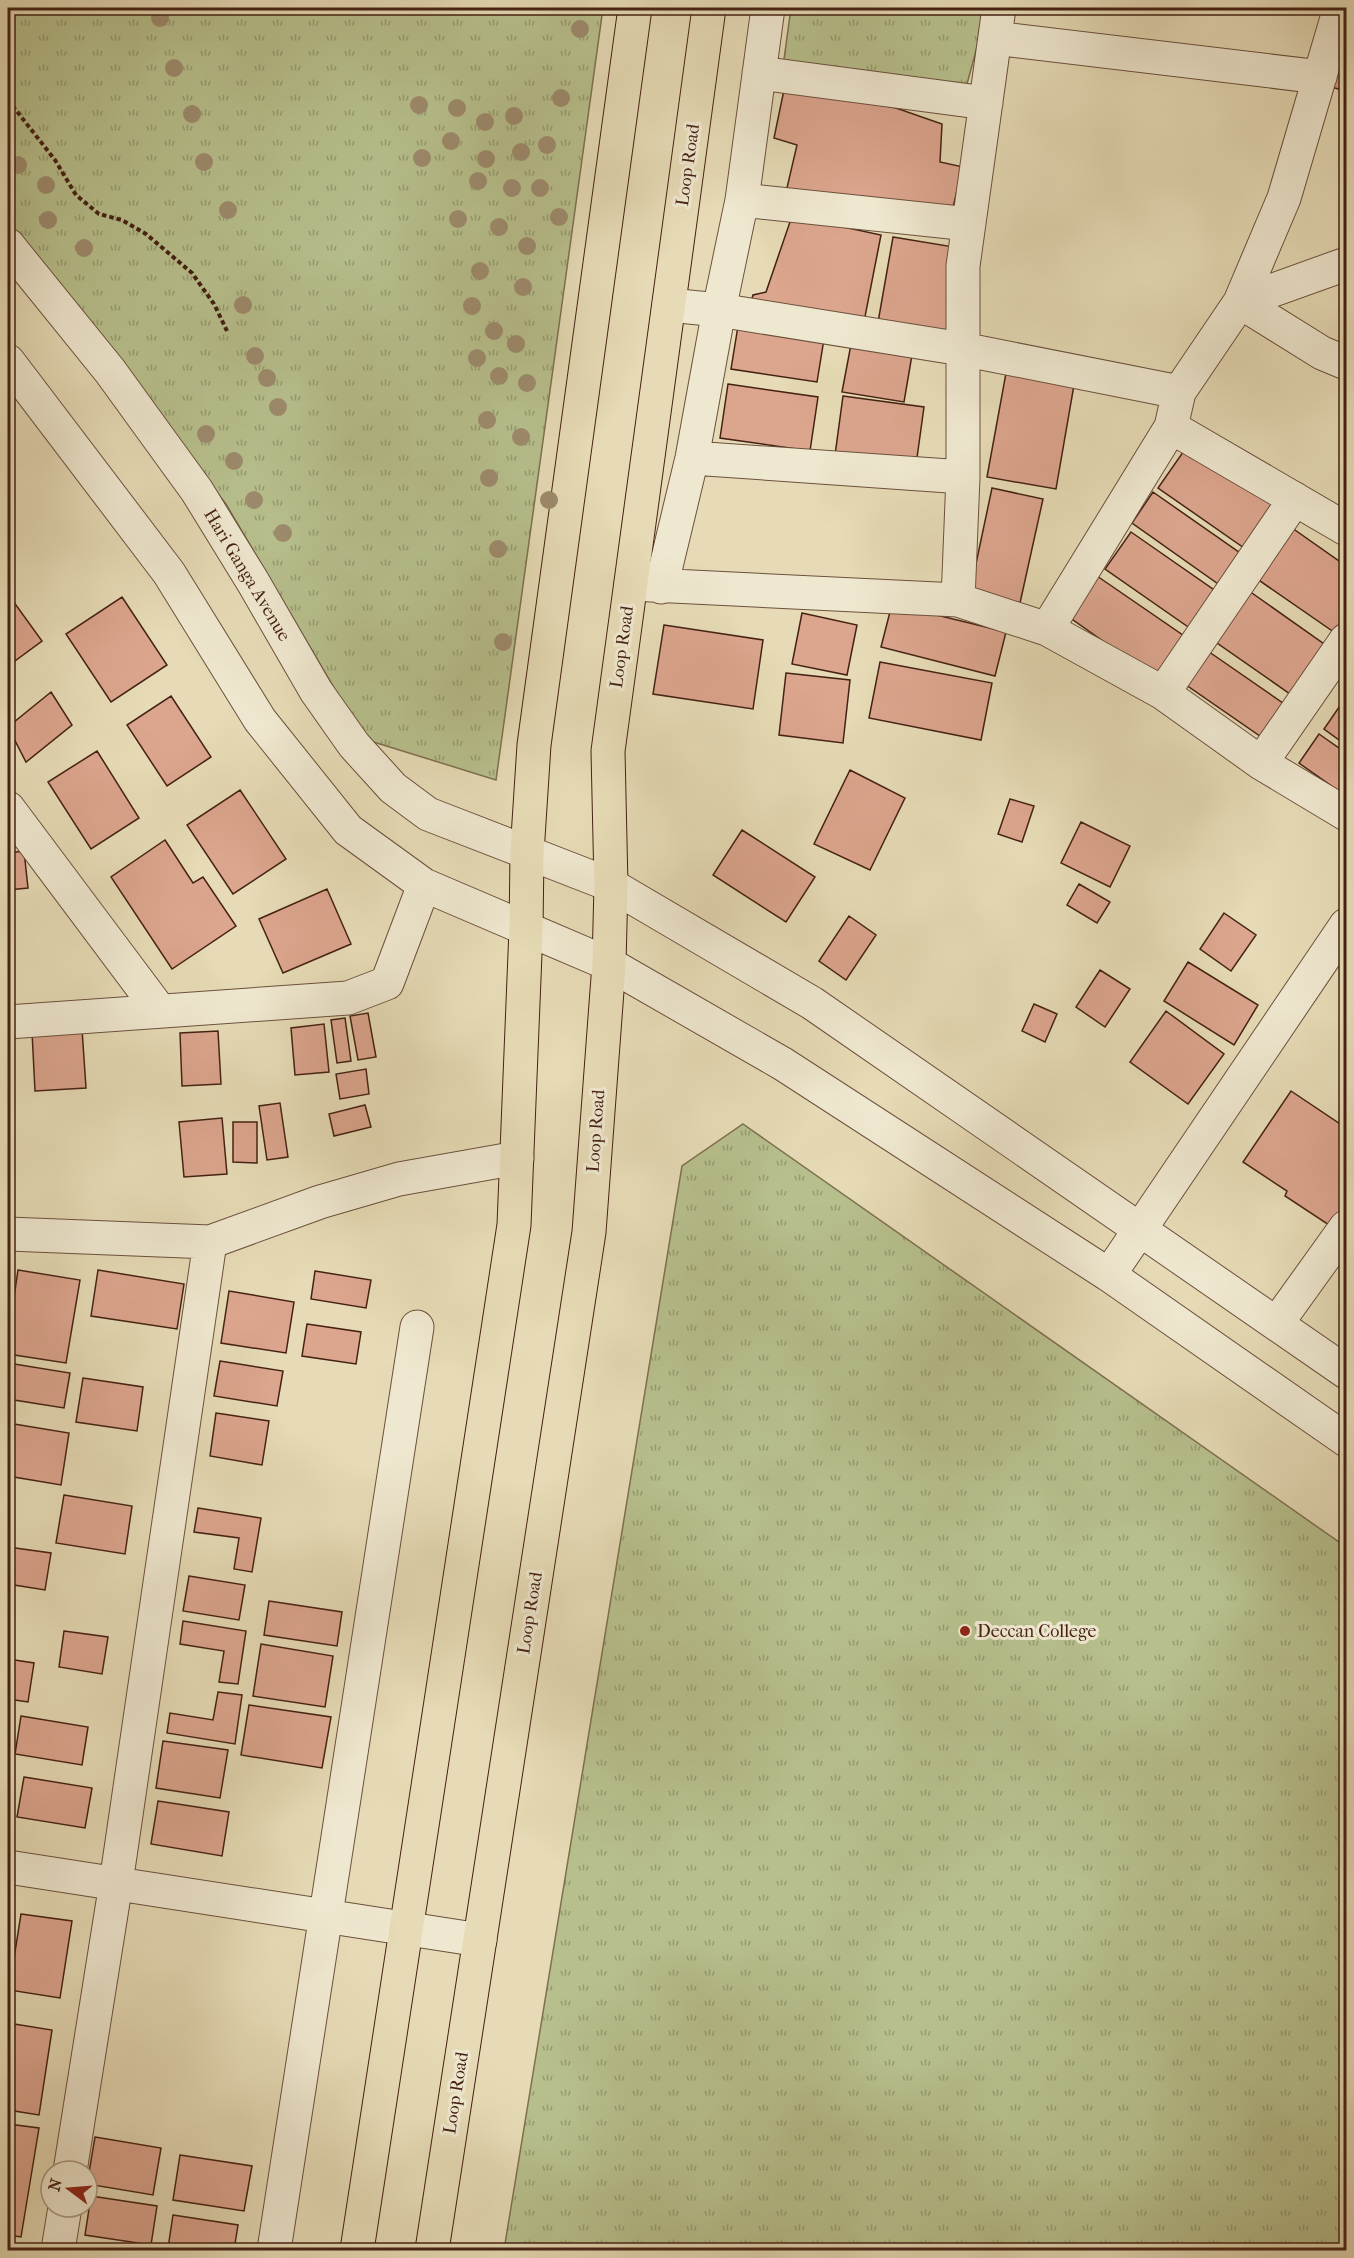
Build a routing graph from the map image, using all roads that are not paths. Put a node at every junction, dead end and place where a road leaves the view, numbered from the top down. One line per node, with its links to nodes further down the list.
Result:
1 (635, 8): 33 (main road)
2 (709, 8): 14 (main road, Loop Road)
3 (768, 8): 6 (street)
4 (1340, 8): 7 (street)
5 (997, 23): 7 (street); 8 (street)
6 (759, 73): 8 (street); 9 (street)
7 (1320, 77): 13 (street)
8 (986, 103): 10 (street)
9 (742, 200): 10 (street); 15 (street)
10 (969, 224): 16 (street)
11 (8, 245): 33 (street, Hari Ganga Avenue)
12 (1347, 264): 13 (street)
13 (1240, 302): 18 (street); 19 (street)
14 (669, 305): 15 (street); 25 (main road, Loop Road)
15 (719, 309): 16 (street); 21 (street)
16 (962, 349): 19 (street); 22 (street)
17 (8, 361): 34 (street)
18 (1347, 363)
19 (1179, 392): 20 (street)
20 (1171, 427): 23 (street); 27 (street)
21 (692, 458): 22 (street); 25 (street)
22 (963, 477): 26 (street)
23 (1295, 499): 24 (street); 29 (street)
24 (1347, 529)
25 (646, 585): 26 (street); 35 (main road, Loop Road)
26 (958, 600): 27 (street)
27 (1047, 629): 29 (street)
28 (1347, 640): 30 (street)
29 (1163, 693): 30 (street)
30 (1261, 763): 32 (street)
31 (8, 808): 39 (street)
32 (1347, 814)
33 (527, 853): 35 (street, Hari Ganga Avenue); 37 (main road)
34 (424, 885): 37 (street); 39 (street)
35 (611, 885): 38 (main road, Loop Road); 43 (street, Hari Ganga Avenue)
36 (1347, 925): 43 (street)
37 (526, 929): 38 (street); 41 (main road)
38 (609, 964): 46 (street); 55 (main road, Loop Road)
39 (160, 1011): 40 (street)
40 (8, 1022)
41 (517, 1158): 45 (street); 54 (main road)
42 (1347, 1227): 47 (street)
43 (1140, 1228): 46 (street); 47 (street, Hari Ganga Avenue)
44 (8, 1234): 45 (street)
45 (210, 1242): 52 (street)
46 (1109, 1275): 50 (street)
47 (1277, 1323): 49 (street, Hari Ganga Avenue)
48 (417, 1327): 53 (street)
49 (1347, 1372)
50 (1347, 1440)
51 (8, 1867): 52 (street)
52 (116, 1883): 53 (street); 56 (street)
53 (326, 1916): 54 (street); 59 (street)
54 (406, 1929): 55 (street); 60 (main road)
55 (480, 1940): 61 (main road, Loop Road)
56 (72, 2159)
57 (62, 2219): 58 (street)
58 (58, 2250)
59 (274, 2250)
60 (357, 2250)
61 (432, 2250)

